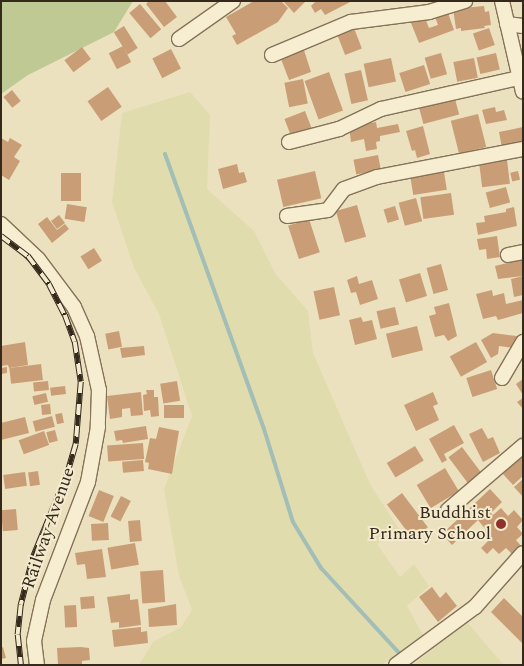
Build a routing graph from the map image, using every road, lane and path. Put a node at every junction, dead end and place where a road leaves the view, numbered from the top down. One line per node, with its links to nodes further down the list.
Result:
1 (233, 1): 6 (street)
2 (465, 1): 7 (street)
3 (502, 1): 4 (street)
4 (507, 24): 5 (street); 8 (street)
5 (523, 26)
6 (179, 39)
7 (272, 55)
8 (519, 78): 9 (street); 10 (street)
9 (523, 92)
10 (289, 142)
11 (523, 149): 12 (street)
12 (287, 216)
13 (1, 224): 21 (street, Railway Avenue)
14 (523, 252): 15 (street)
15 (508, 255)
16 (523, 342): 17 (street)
17 (502, 378)
18 (523, 446): 19 (street)
19 (448, 510)
20 (523, 553): 22 (street)
21 (37, 665)
22 (396, 665)

